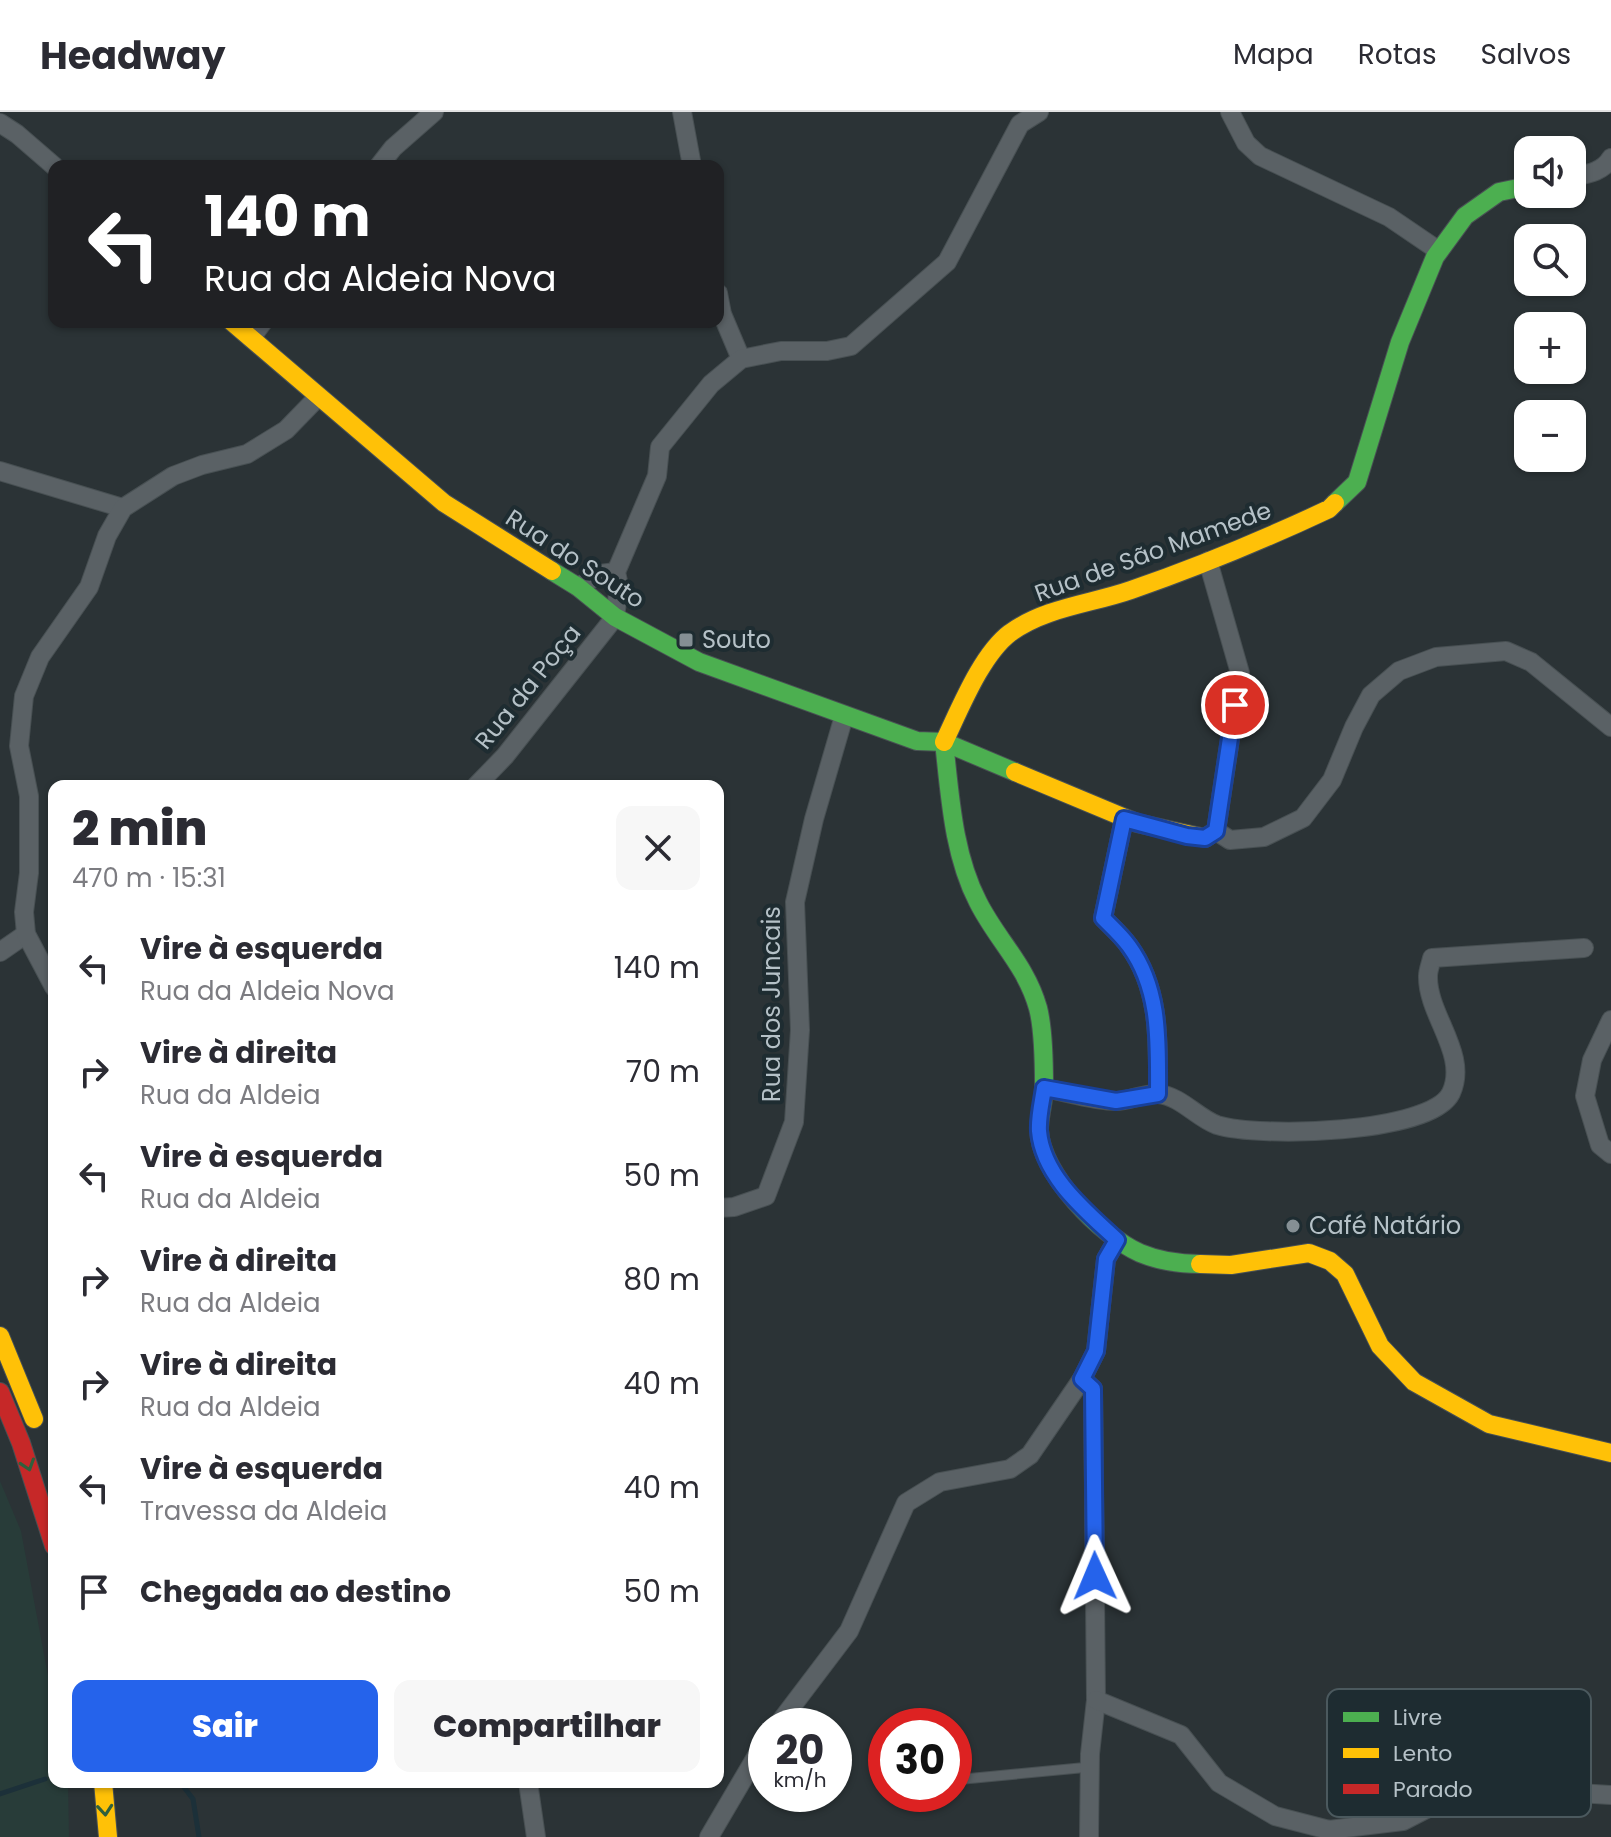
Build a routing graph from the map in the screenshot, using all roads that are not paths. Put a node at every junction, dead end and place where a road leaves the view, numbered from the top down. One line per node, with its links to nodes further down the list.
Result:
1 (434, 112): 7 (street)
2 (682, 112): 8 (street)
3 (1039, 112): 19 (street)
4 (1230, 112): 14 (street)
5 (0, 123): 9 (street)
6 (1611, 158): 10 (street)
7 (384, 160)
8 (691, 160)
9 (48, 161)
10 (1592, 173): 11 (street); 12 (street)
11 (1586, 174)
12 (1611, 180)
13 (1514, 189): 14 (main road, Rua de São Mamede)
14 (1439, 251): 23 (main road, Rua de São Mamede)
15 (724, 319): 19 (street)
16 (239, 328): 18 (main road, Rua do Souto)
17 (258, 328): 18 (street)
18 (251, 338): 20 (main road, Rua do Souto)
19 (741, 359): 24 (street)
20 (318, 397): 22 (street); 25 (main road, Rua do Souto)
21 (0, 471): 22 (street)
22 (123, 508): 33 (street)
23 (1208, 561): 29 (main road, Rua de São Mamede); 32 (street)
24 (616, 572): 25 (street); 26 (street)
25 (578, 587): 26 (main road, Rua do Souto)
26 (615, 617): 27 (main road, Rua do Souto); 30 (street, Rua da Poça)
27 (844, 716): 29 (main road, Rua do Souto); 41 (street, Rua dos Juncais)
28 (1611, 727): 32 (street)
29 (944, 742): 31 (main road, Rua do Souto); 38 (main road)
30 (482, 780)
31 (1124, 819): 32 (main road, Rua do Souto); 39 (street)
32 (1216, 831)
33 (26, 934): 35 (street); 36 (street)
34 (1584, 948): 39 (street)
35 (0, 952)
36 (48, 976)
37 (1611, 1020): 40 (street)
38 (1044, 1088): 39 (street); 42 (main road)
39 (1158, 1094)
40 (1611, 1154)
41 (724, 1208)
42 (1117, 1240): 44 (street); 47 (main road)
43 (0, 1336): 46 (main road)
44 (1082, 1379): 49 (street); 50 (street)
45 (0, 1392): 48 (main road, one-way to 48)
46 (42, 1438)
47 (1611, 1453)
48 (48, 1527)
49 (1096, 1700): 51 (street); 59 (street)
50 (791, 1708)
51 (1090, 1767): 53 (lane); 63 (street)
52 (748, 1771): 62 (street)
53 (972, 1778)
54 (104, 1788): 60 (main road, one-way to 60)
55 (529, 1788): 61 (street)
56 (1591, 1794): 57 (street)
57 (1611, 1795)
58 (1422, 1817): 59 (street)
59 (1404, 1829)
60 (108, 1837)
61 (536, 1837)
62 (709, 1837)
63 (1089, 1837)

